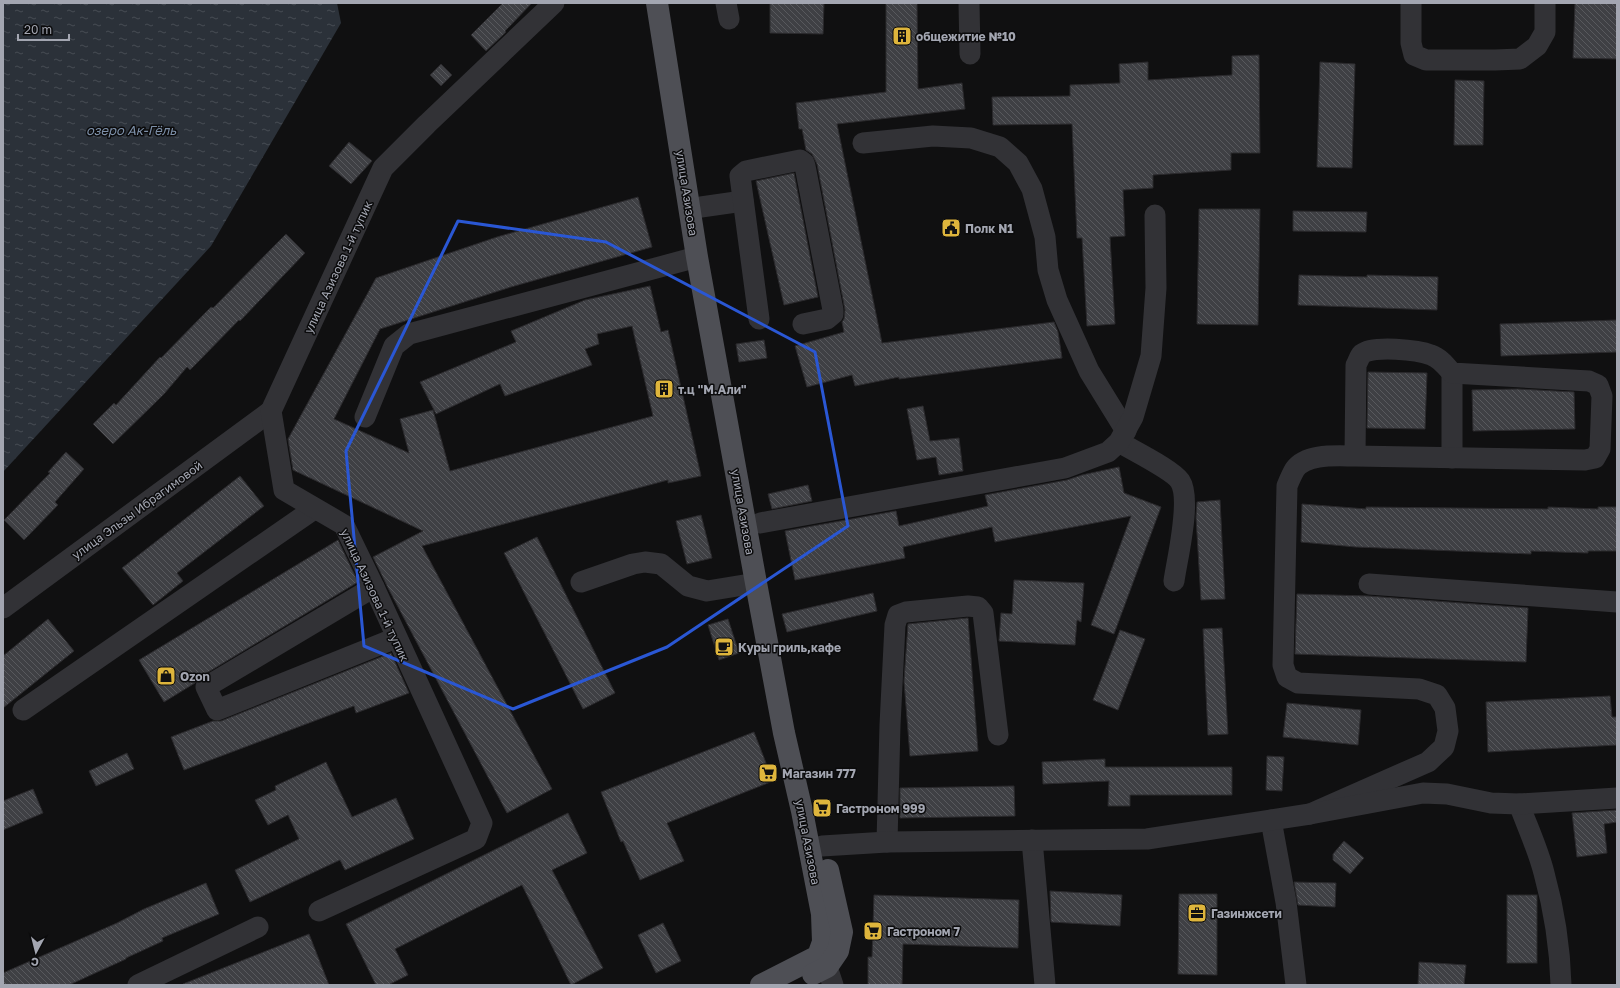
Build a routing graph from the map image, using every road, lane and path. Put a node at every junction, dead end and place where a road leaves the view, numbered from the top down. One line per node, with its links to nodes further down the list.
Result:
1 (554, 3): 16 (street, улица Азизова 1-й тупик)
2 (657, 3): 12 (main road, улица Азизова)
3 (670, 3): 10 (main road, улица Азизова)
4 (969, 3): 7 (street)
5 (1412, 3): 6 (street)
6 (1545, 3)
7 (970, 54)
8 (863, 143): 18 (street)
9 (743, 201): 10 (street); 13 (street); 14 (street)
10 (701, 207): 22 (main road, улица Азизова)
11 (1155, 215): 18 (street)
12 (697, 257): 17 (street); 25 (main road, улица Азизова)
13 (759, 319)
14 (803, 324)
15 (1452, 373): 19 (street); 20 (street); 20 (street)
16 (272, 411): 21 (street, улица Азизова 1-й тупик); 29 (street, улица Эльзы Ибрагимовой)
17 (365, 417)
18 (1122, 436): 22 (street); 23 (street)
19 (1355, 456): 20 (street); 35 (street)
20 (1452, 458)
21 (314, 509): 27 (street, улица Азизова 1-й тупик); 31 (street)
22 (760, 523): 39 (main road, улица Азизова)
23 (1174, 581)
24 (581, 582): 25 (street)
25 (756, 583): 44 (main road, улица Азизова)
26 (1369, 584): 28 (street)
27 (374, 587): 30 (street, улица Азизова 1-й тупик); 30 (street)
28 (1617, 602)
29 (3, 608)
30 (396, 638): 40 (street, улица Азизова 1-й тупик)
31 (23, 710)
32 (998, 735): 38 (street)
33 (1617, 798): 34 (street)
34 (1519, 804): 35 (street); 48 (street)
35 (1310, 814): 36 (street)
36 (1271, 820): 37 (street); 47 (street)
37 (1032, 840): 38 (street); 46 (street)
38 (887, 842): 39 (street)
39 (822, 846): 42 (main road, улица Азизова)
40 (319, 911)
41 (258, 927): 43 (street)
42 (830, 976): 45 (main road, улица Азизова)
43 (138, 985)
44 (761, 985)
45 (791, 985)
46 (1045, 985)
47 (1296, 985)
48 (1561, 985)

